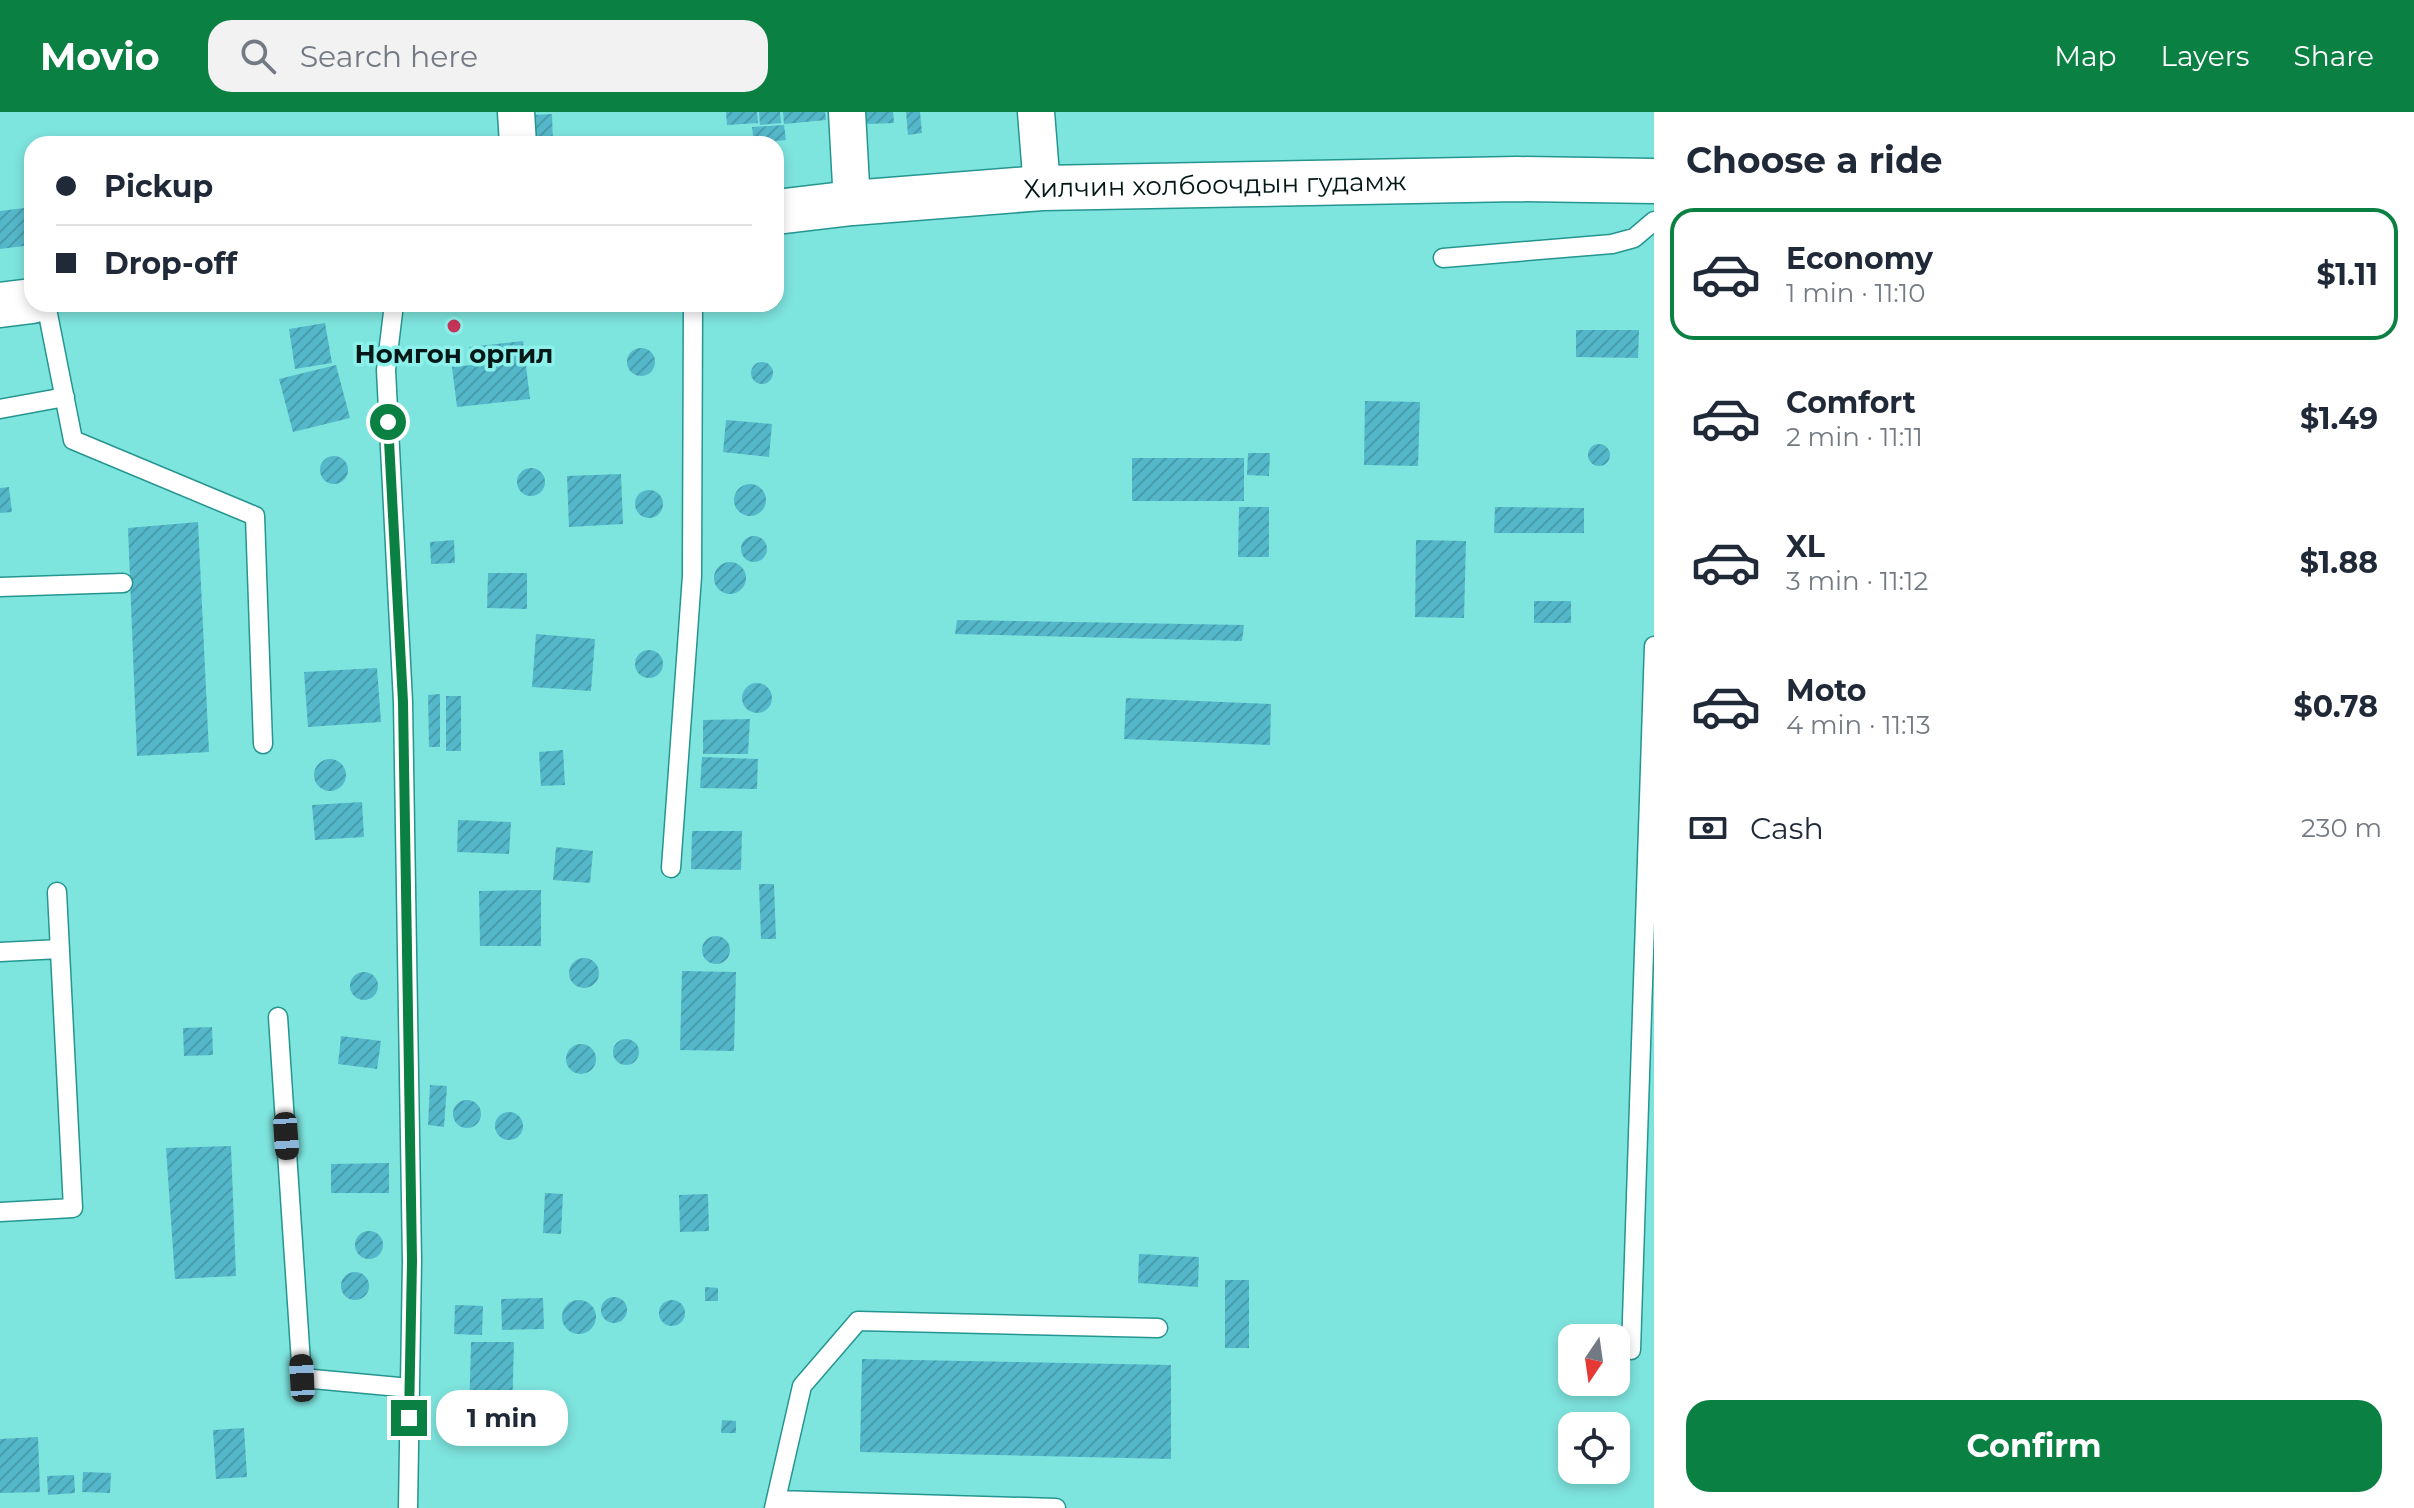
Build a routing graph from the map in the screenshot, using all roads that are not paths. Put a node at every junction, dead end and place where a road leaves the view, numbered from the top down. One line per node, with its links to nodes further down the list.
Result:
1 (516, 112): 4 (street)
2 (847, 112): 7 (street)
3 (1036, 112): 6 (street)
4 (518, 136)
5 (1654, 181): 6 (main road, Хилчин холбоочдын гудамж)
6 (1042, 188): 7 (main road, Хилчин холбоочдын гудамж)
7 (852, 203): 8 (main road, Хилчин холбоочдын гудамж)
8 (784, 211)
9 (1654, 221): 10 (lane)
10 (1443, 258)
11 (24, 302): 12 (main road)
12 (0, 305)
13 (48, 312): 16 (lane)
14 (393, 312): 30 (lane)
15 (693, 312): 22 (lane)
16 (65, 397): 17 (lane); 21 (lane)
17 (0, 409)
18 (123, 583): 19 (lane)
19 (0, 587)
20 (1654, 646): 29 (lane)
21 (263, 744)
22 (671, 868)
23 (57, 892): 24 (lane)
24 (60, 949): 25 (lane); 27 (lane)
25 (0, 952)
26 (278, 1017): 30 (lane)
27 (0, 1212)
28 (1158, 1328): 31 (lane)
29 (1631, 1350)
30 (410, 1388): 32 (lane)
31 (775, 1504): 33 (lane)
32 (408, 1508)
33 (1056, 1508)

